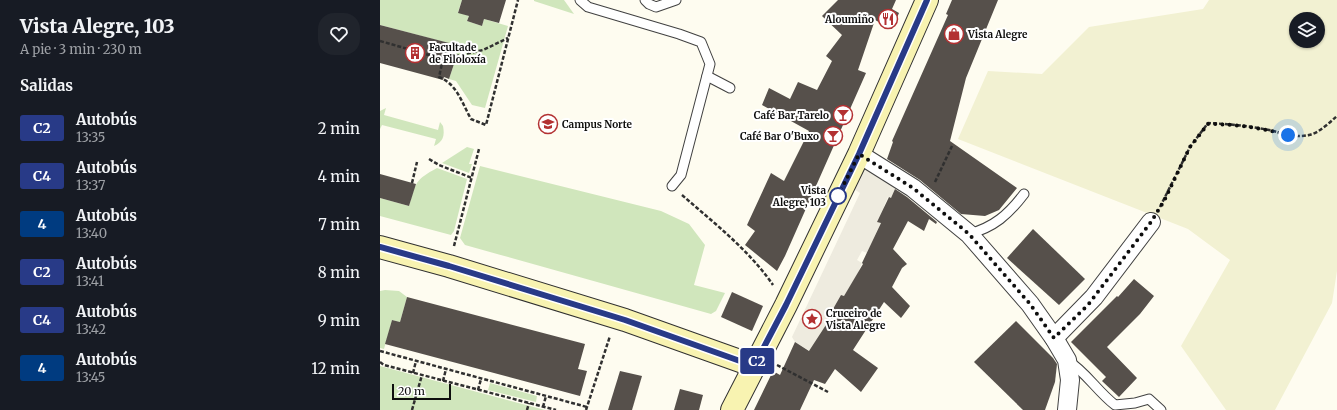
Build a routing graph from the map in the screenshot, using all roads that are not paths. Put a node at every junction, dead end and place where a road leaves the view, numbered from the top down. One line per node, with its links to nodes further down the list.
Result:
1 (580, 0): 5 (lane)
2 (645, 0): 3 (lane)
3 (676, 0)
4 (927, 0): 7 (main road)
5 (707, 76): 6 (lane); 8 (lane)
6 (730, 88)
7 (859, 154): 11 (street); 15 (main road)
8 (672, 186)
9 (1024, 194): 11 (lane)
10 (1151, 222): 13 (street)
11 (969, 234): 13 (street)
12 (380, 247): 15 (main road)
13 (1054, 338): 14 (street)
14 (1067, 360): 17 (street); 18 (lane)
15 (754, 366): 16 (main road)
16 (732, 410)
17 (1067, 410)
18 (1161, 410)

